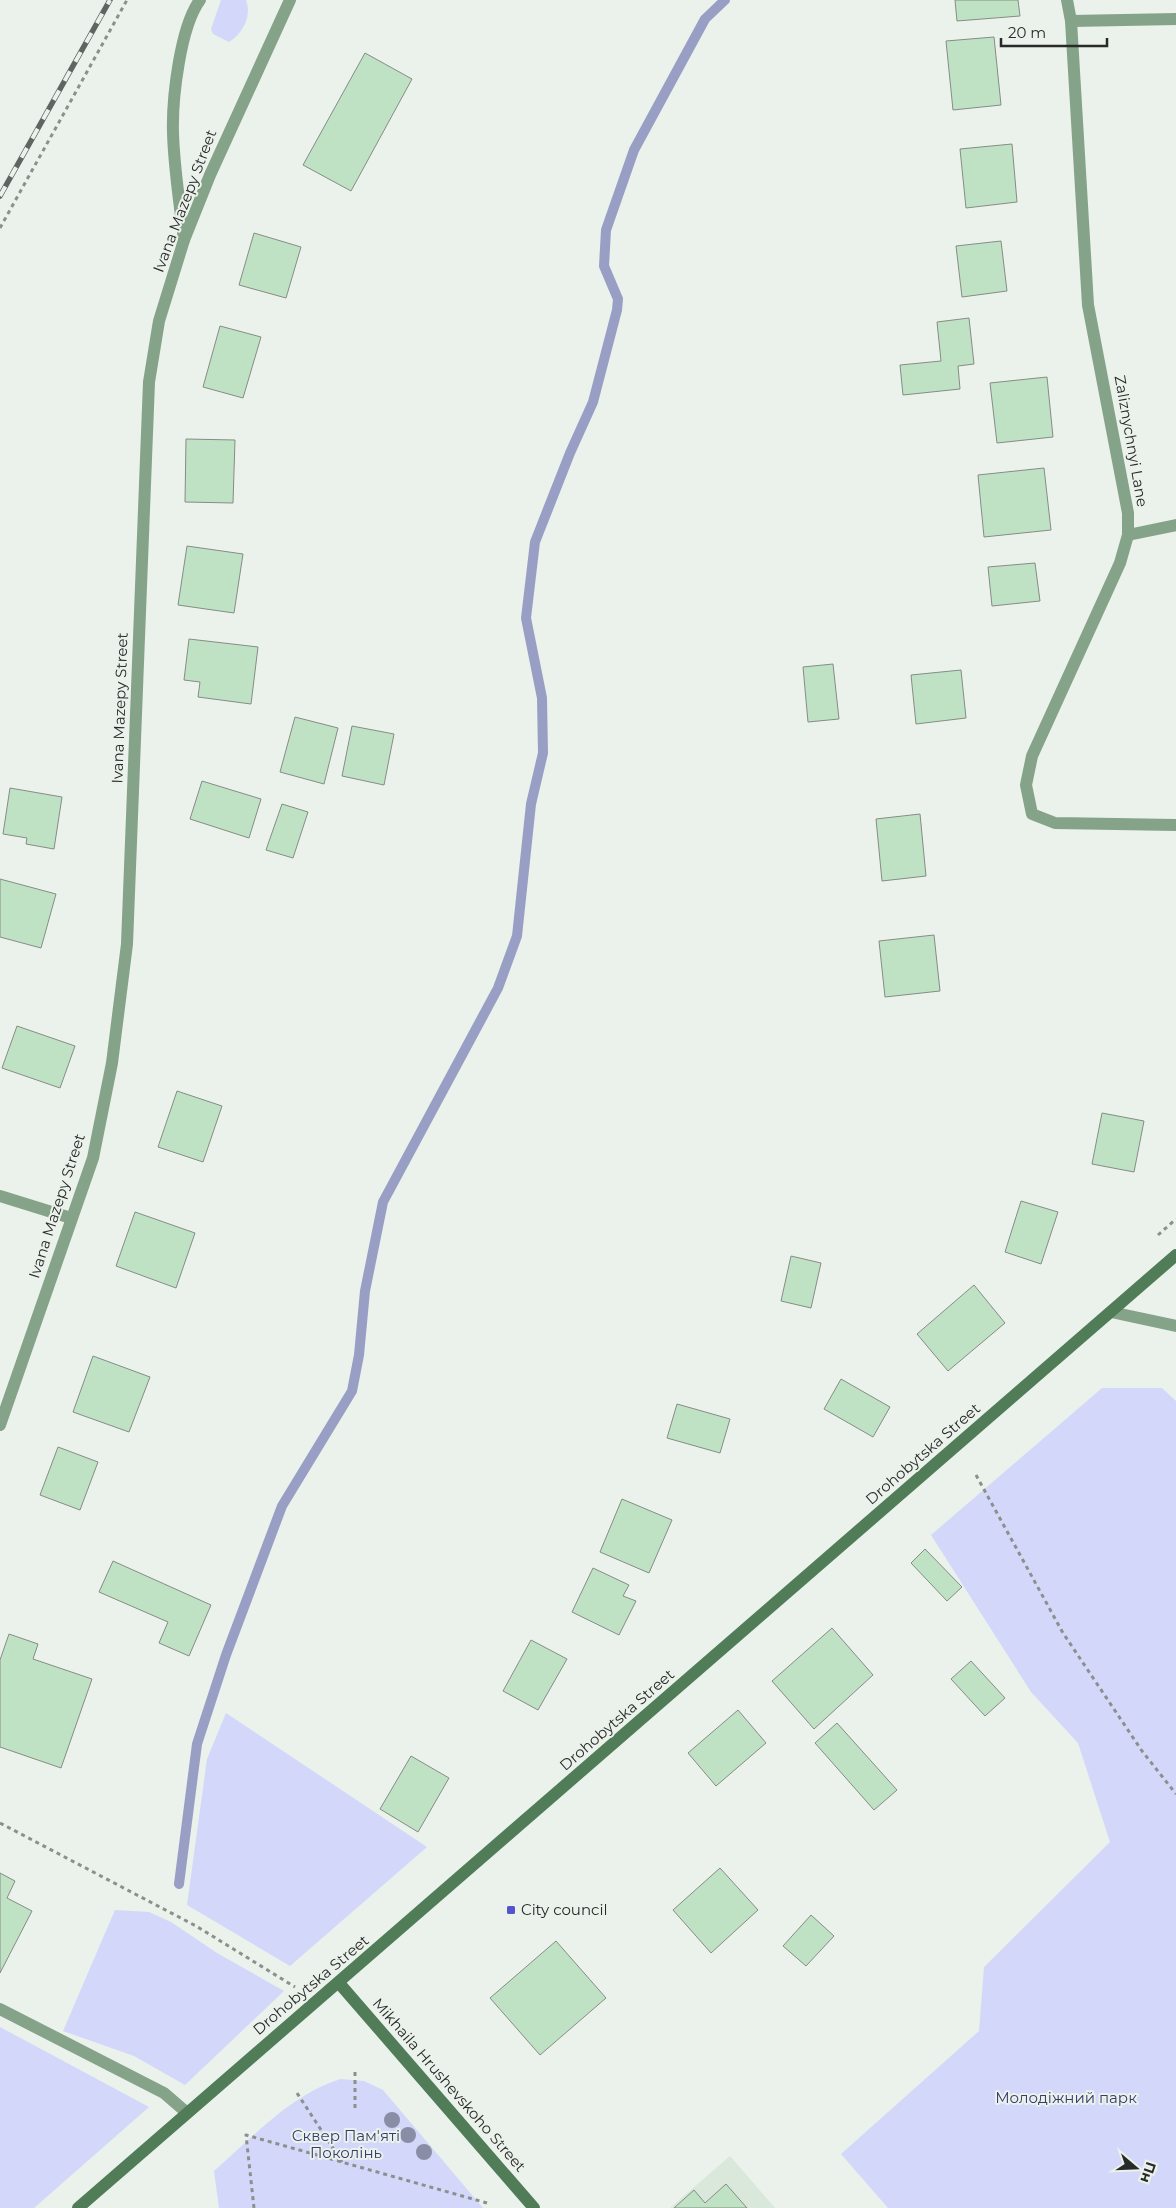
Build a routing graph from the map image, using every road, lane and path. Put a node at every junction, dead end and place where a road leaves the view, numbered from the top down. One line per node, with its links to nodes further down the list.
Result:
1 (128, 0): 7 (path)
2 (200, 0): 8 (street)
3 (290, 0): 8 (street, Ivana Mazepy Street)
4 (1067, 0): 6 (street, Zaliznychnyi Lane)
5 (1176, 19): 6 (street)
6 (1071, 21): 10 (street, Zaliznychnyi Lane)
7 (0, 228)
8 (184, 240): 13 (street, Ivana Mazepy Street)
9 (1176, 526): 10 (street)
10 (1128, 535): 11 (street, Zaliznychnyi Lane)
11 (1176, 825)
12 (0, 1196): 13 (street)
13 (71, 1218): 17 (street, Ivana Mazepy Street)
14 (1176, 1255): 15 (street, Drohobytska Street)
15 (1111, 1312): 16 (street); 21 (street, Drohobytska Street)
16 (1176, 1326)
17 (0, 1425)
18 (976, 1475): 19 (path)
19 (1176, 1794)
20 (0, 1823): 22 (path)
21 (339, 1983): 27 (street, Drohobytska Street); 32 (street, Mikhaila Hrushevskoho Street)
22 (298, 1989)
23 (0, 2009): 27 (street)
24 (355, 2072): 26 (path)
25 (297, 2093): 28 (path)
26 (355, 2108)
27 (186, 2112): 30 (street, Drohobytska Street)
28 (342, 2163): 29 (path); 31 (path)
29 (487, 2203)
30 (78, 2208)
31 (254, 2208)
32 (534, 2208)

